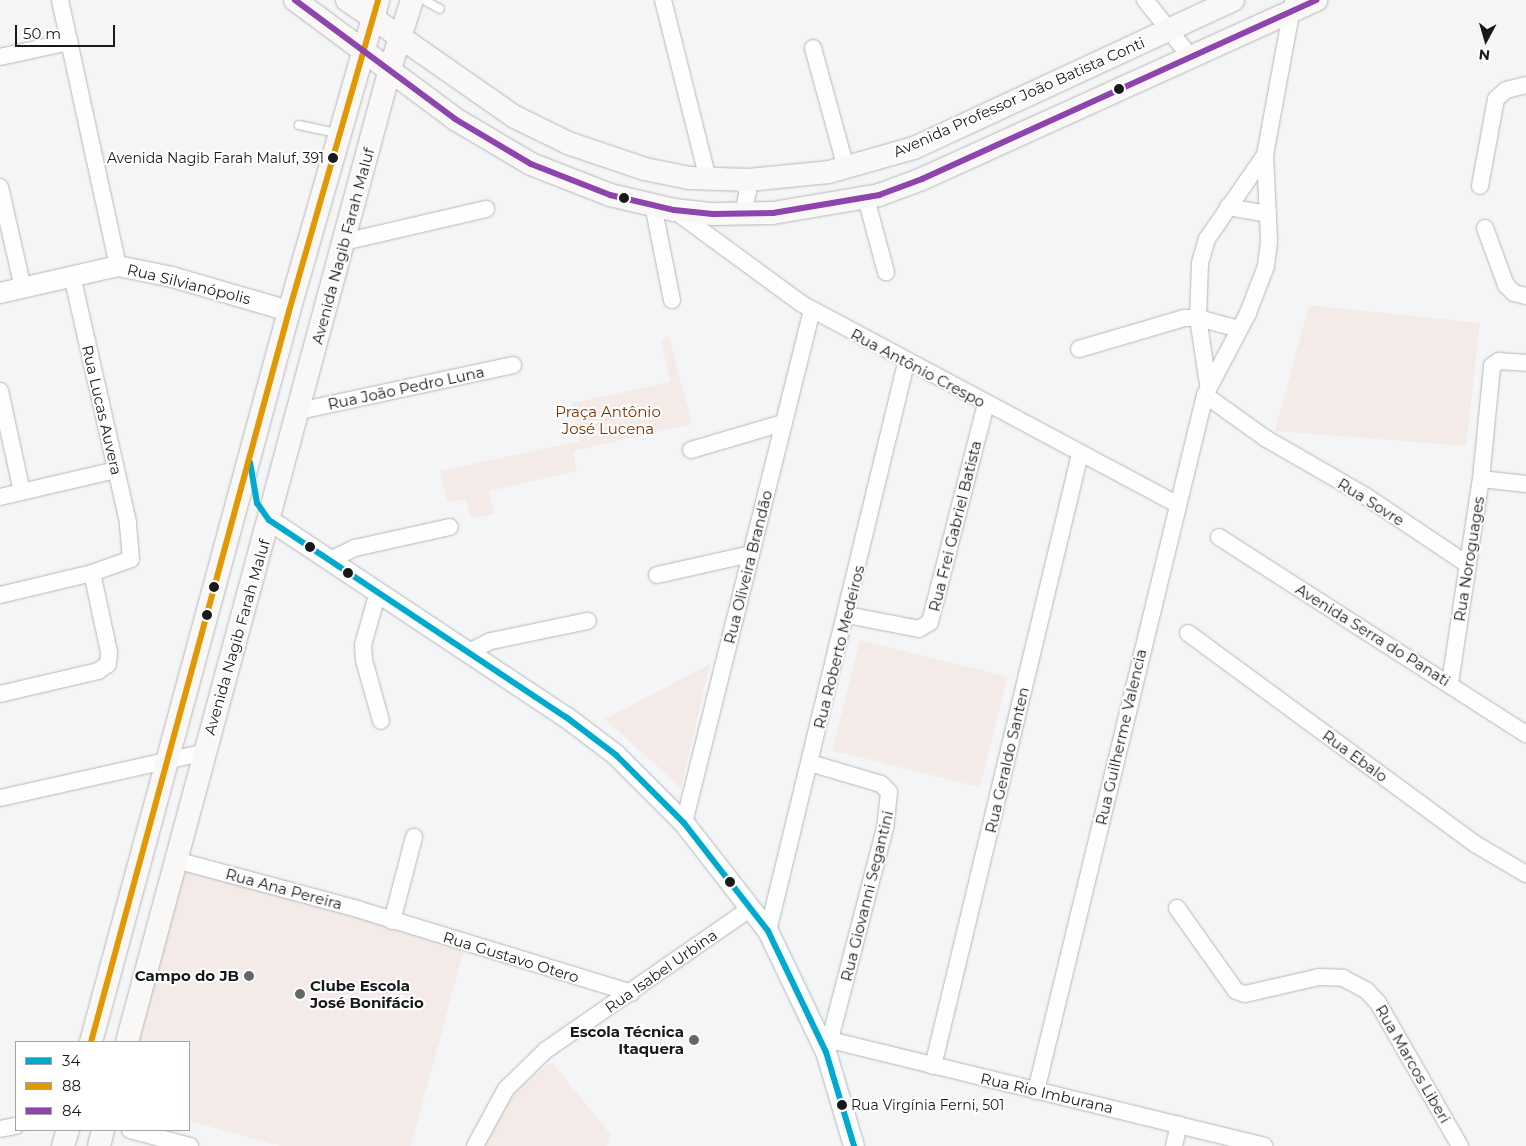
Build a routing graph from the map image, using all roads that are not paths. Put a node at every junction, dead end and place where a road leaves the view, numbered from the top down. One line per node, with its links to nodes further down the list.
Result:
1 (60, 0): 15 (street)
2 (295, 0): 17 (main road, Avenida Professor João Batista Conti)
3 (412, 0): 14 (main road, Avenida Nagib Farah Maluf)
4 (424, 0): 11 (lane)
5 (663, 0): 30 (street)
6 (1145, 0): 13 (street)
7 (1233, 0): 13 (main road, Avenida Professor João Batista Conti)
8 (1316, 0): 10 (main road, Avenida Professor João Batista Conti)
9 (353, 2): 12 (main road, Avenida Professor João Batista Conti)
10 (1293, 4): 18 (main road, Avenida Professor João Batista Conti); 27 (street, Rua Guilherme Valencia)
11 (440, 9)
12 (376, 10): 14 (main road, Avenida Professor João Batista Conti); 17 (main road)
13 (1170, 28): 18 (street); 29 (main road, Avenida Professor João Batista Conti)
14 (400, 38): 20 (main road, Avenida Nagib Farah Maluf); 22 (main road, Avenida Professor João Batista Conti)
15 (69, 42): 19 (street); 42 (street)
16 (813, 48): 29 (street)
17 (363, 51): 20 (main road, Avenida Professor João Batista Conti); 25 (main road)
18 (1189, 55): 34 (main road, Avenida Professor João Batista Conti)
19 (0, 57)
20 (389, 72): 26 (main road, Avenida Professor João Batista Conti); 41 (main road, Avenida Nagib Farah Maluf)
21 (1526, 85): 32 (street)
22 (515, 117): 24 (main road, Avenida Professor João Batista Conti); 26 (main road)
23 (299, 125): 25 (lane)
24 (541, 131): 28 (main road); 30 (main road, Avenida Professor João Batista Conti)
25 (340, 134): 50 (main road)
26 (502, 148): 28 (main road, Avenida Professor João Batista Conti)
27 (1265, 154): 36 (street, Rua Guilherme Valencia); 39 (street, Rua Guilherme Valencia)
28 (531, 164): 35 (main road, Avenida Professor João Batista Conti)
29 (846, 168): 31 (main road, Avenida Professor João Batista Conti)
30 (708, 179): 31 (main road, Avenida Professor João Batista Conti)
31 (740, 180): 38 (street)
32 (1480, 186)
33 (0, 189): 45 (street)
34 (866, 198): 38 (main road, Avenida Professor João Batista Conti); 43 (street)
35 (663, 207): 38 (main road, Avenida Professor João Batista Conti); 48 (street); 49 (street, Rua Antônio Crespo)
36 (1228, 207): 39 (street); 51 (street, Rua Guilherme Valencia)
37 (486, 209): 41 (street)
38 (743, 213)
39 (1267, 214): 52 (street, Rua Guilherme Valencia)
40 (1485, 228): 47 (street)
41 (344, 242): 53 (main road, Avenida Nagib Farah Maluf)
42 (118, 266): 44 (street, Rua Silvianópolis); 50 (street, Rua Silvianópolis)
43 (886, 272)
44 (72, 276): 45 (street, Rua Silvianópolis); 66 (street, Rua Lucas Auvera)
45 (22, 288): 46 (street, Rua Silvianópolis)
46 (0, 293)
47 (1526, 296)
48 (672, 300)
49 (812, 310): 55 (street, Rua Antônio Crespo); 62 (street, Rua Oliveira Brandão)
50 (289, 311): 53 (main road); 65 (main road)
51 (1198, 318): 52 (street); 54 (street); 58 (street, Rua Guilherme Valencia)
52 (1239, 328): 58 (street, Rua Guilherme Valencia)
53 (318, 338): 61 (main road, Avenida Nagib Farah Maluf)
54 (1079, 349)
55 (906, 363): 60 (street, Rua Antônio Crespo); 82 (street, Rua Roberto Medeiros)
56 (1526, 363): 67 (street)
57 (513, 365): 61 (street, Rua João Pedro Luna)
58 (1206, 389): 71 (street, Rua Guilherme Valencia); 77 (street, Rua Sovre)
59 (0, 391): 69 (street)
60 (986, 404): 64 (street, Rua Antônio Crespo); 82 (street, Rua Frei Gabriel Batista)
61 (299, 411): 72 (main road, Avenida Nagib Farah Maluf)
62 (783, 423): 63 (street); 75 (street, Rua Oliveira Brandão)
63 (691, 450)
64 (1080, 454): 71 (street, Rua Antônio Crespo); 106 (street, Rua Geraldo Santen)
65 (250, 462): 72 (main road); 91 (main road)
66 (116, 470): 69 (street); 78 (street, Rua Lucas Auvera)
67 (1481, 479): 68 (street, Rua Noroguages); 77 (street, Rua Noroguages)
68 (1526, 484)
69 (22, 492): 70 (street)
70 (0, 497)
71 (1176, 504): 107 (street, Rua Guilherme Valencia)
72 (269, 520): 76 (street); 90 (main road, Avenida Nagib Farah Maluf)
73 (450, 527): 76 (street)
74 (1219, 537): 86 (street, Avenida Serra do Panati)
75 (752, 554): 79 (street); 94 (street, Rua Oliveira Brandão)
76 (330, 560): 80 (street)
77 (1468, 565): 86 (street, Rua Noroguages)
78 (92, 573): 81 (street); 87 (street)
79 (657, 575)
80 (378, 592): 85 (street); 88 (street)
81 (0, 595)
82 (846, 615): 92 (street, Rua Roberto Medeiros)
83 (588, 621): 85 (street)
84 (1188, 633): 97 (street, Rua Ebalo)
85 (468, 652): 94 (street)
86 (1450, 683): 89 (street, Avenida Serra do Panati)
87 (0, 694)
88 (381, 721)
89 (1526, 734)
90 (204, 752): 91 (street); 96 (main road, Avenida Nagib Farah Maluf)
91 (168, 760): 93 (street); 103 (main road)
92 (810, 763): 101 (street, Rua Roberto Medeiros); 105 (street, Rua Giovanni Segantini)
93 (0, 798)
94 (684, 823): 98 (street)
95 (414, 837): 100 (street)
96 (176, 860): 100 (street, Rua Ana Pereira); 104 (main road, Avenida Nagib Farah Maluf)
97 (1526, 874)
98 (751, 908): 101 (street); 102 (street, Rua Isabel Urbina)
99 (1177, 908): 121 (street, Rua Marcos Liberi)
100 (392, 921): 102 (street, Rua Gustavo Otero)
101 (768, 931): 105 (street)
102 (631, 993): 117 (street, Rua Isabel Urbina)
103 (91, 1041)
104 (127, 1041)
105 (828, 1046): 106 (street, Rua Rio Imburana); 118 (street)
106 (933, 1066): 107 (street, Rua Rio Imburana)
107 (1036, 1091): 108 (street, Rua Rio Imburana)
108 (1179, 1125): 119 (street); 120 (street, Rua Rio Imburana)
109 (15, 1126): 110 (street)
110 (0, 1129)
111 (68, 1131): 114 (main road)
112 (103, 1131): 115 (main road)
113 (134, 1131): 116 (street)
114 (63, 1146)
115 (99, 1146)
116 (190, 1146)
117 (476, 1146)
118 (854, 1146)
119 (1174, 1146)
120 (1264, 1146)
121 (1460, 1146)

